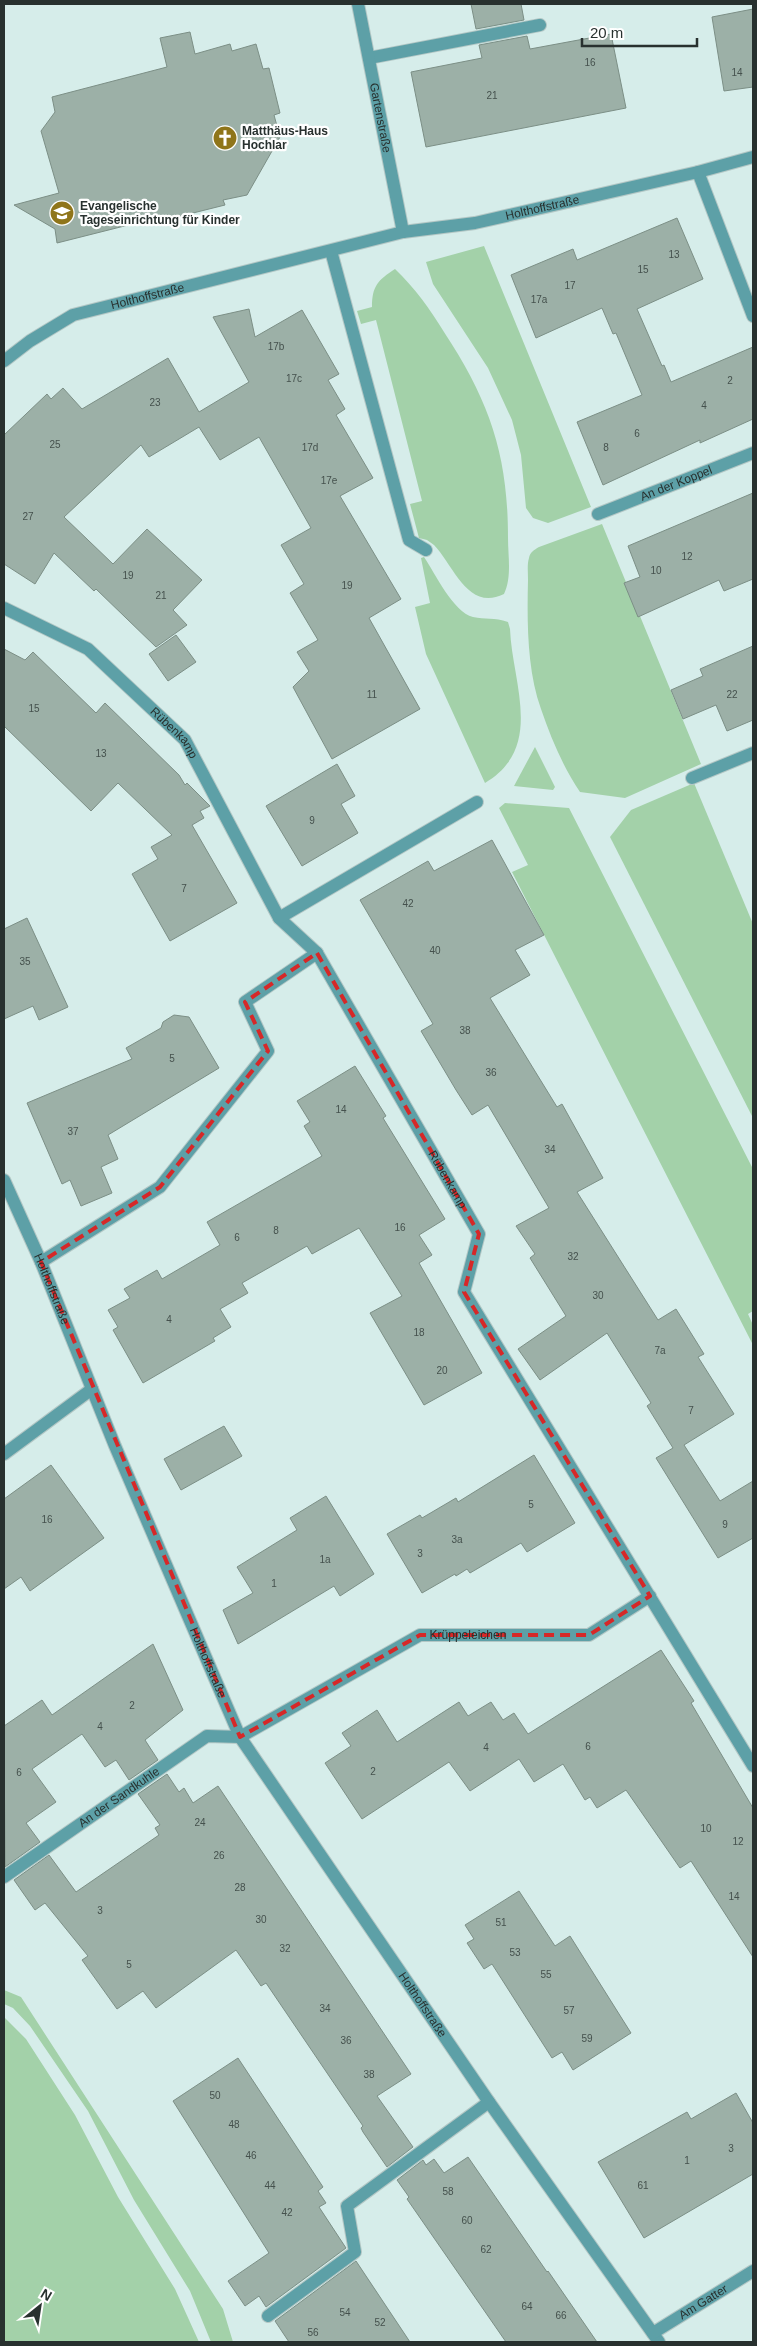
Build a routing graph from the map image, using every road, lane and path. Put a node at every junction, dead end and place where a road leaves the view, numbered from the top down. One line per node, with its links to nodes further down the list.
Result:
1 (358, 4): 3 (street, Gartenstraße)
2 (540, 25): 3 (street)
3 (369, 58): 6 (street, Gartenstraße)
4 (753, 157): 5 (street, Holthoffstraße)
5 (698, 172): 6 (street, Holthoffstraße); 8 (street)
6 (402, 232): 7 (street, Holthoffstraße)
7 (331, 251): 9 (street, Holthoffstraße); 12 (street)
8 (753, 316)
9 (4, 361)
10 (753, 453): 11 (street, An der Koppel)
11 (598, 514)
12 (426, 550)
13 (4, 608): 17 (street, Rübenkamp)
14 (753, 753): 15 (street)
15 (692, 778)
16 (477, 802): 17 (street)
17 (279, 918): 18 (street, Rübenkamp)
18 (317, 953): 20 (street); 23 (street, Rübenkamp)
19 (4, 1180): 20 (street, Holthoffstraße)
20 (41, 1262): 21 (street, Holthoffstraße)
21 (92, 1388): 22 (street); 24 (street, Holthoffstraße)
22 (4, 1454)
23 (650, 1596): 24 (street, Krüppeleichen); 25 (street)
24 (240, 1737): 26 (street, An der Sandkuhle); 27 (street, Holthoffstraße)
25 (753, 1766)
26 (4, 1877)
27 (489, 2102): 29 (street); 30 (street, Holthoffstraße)
28 (753, 2271): 30 (street, Am Gatter)
29 (268, 2316)
30 (656, 2338)

